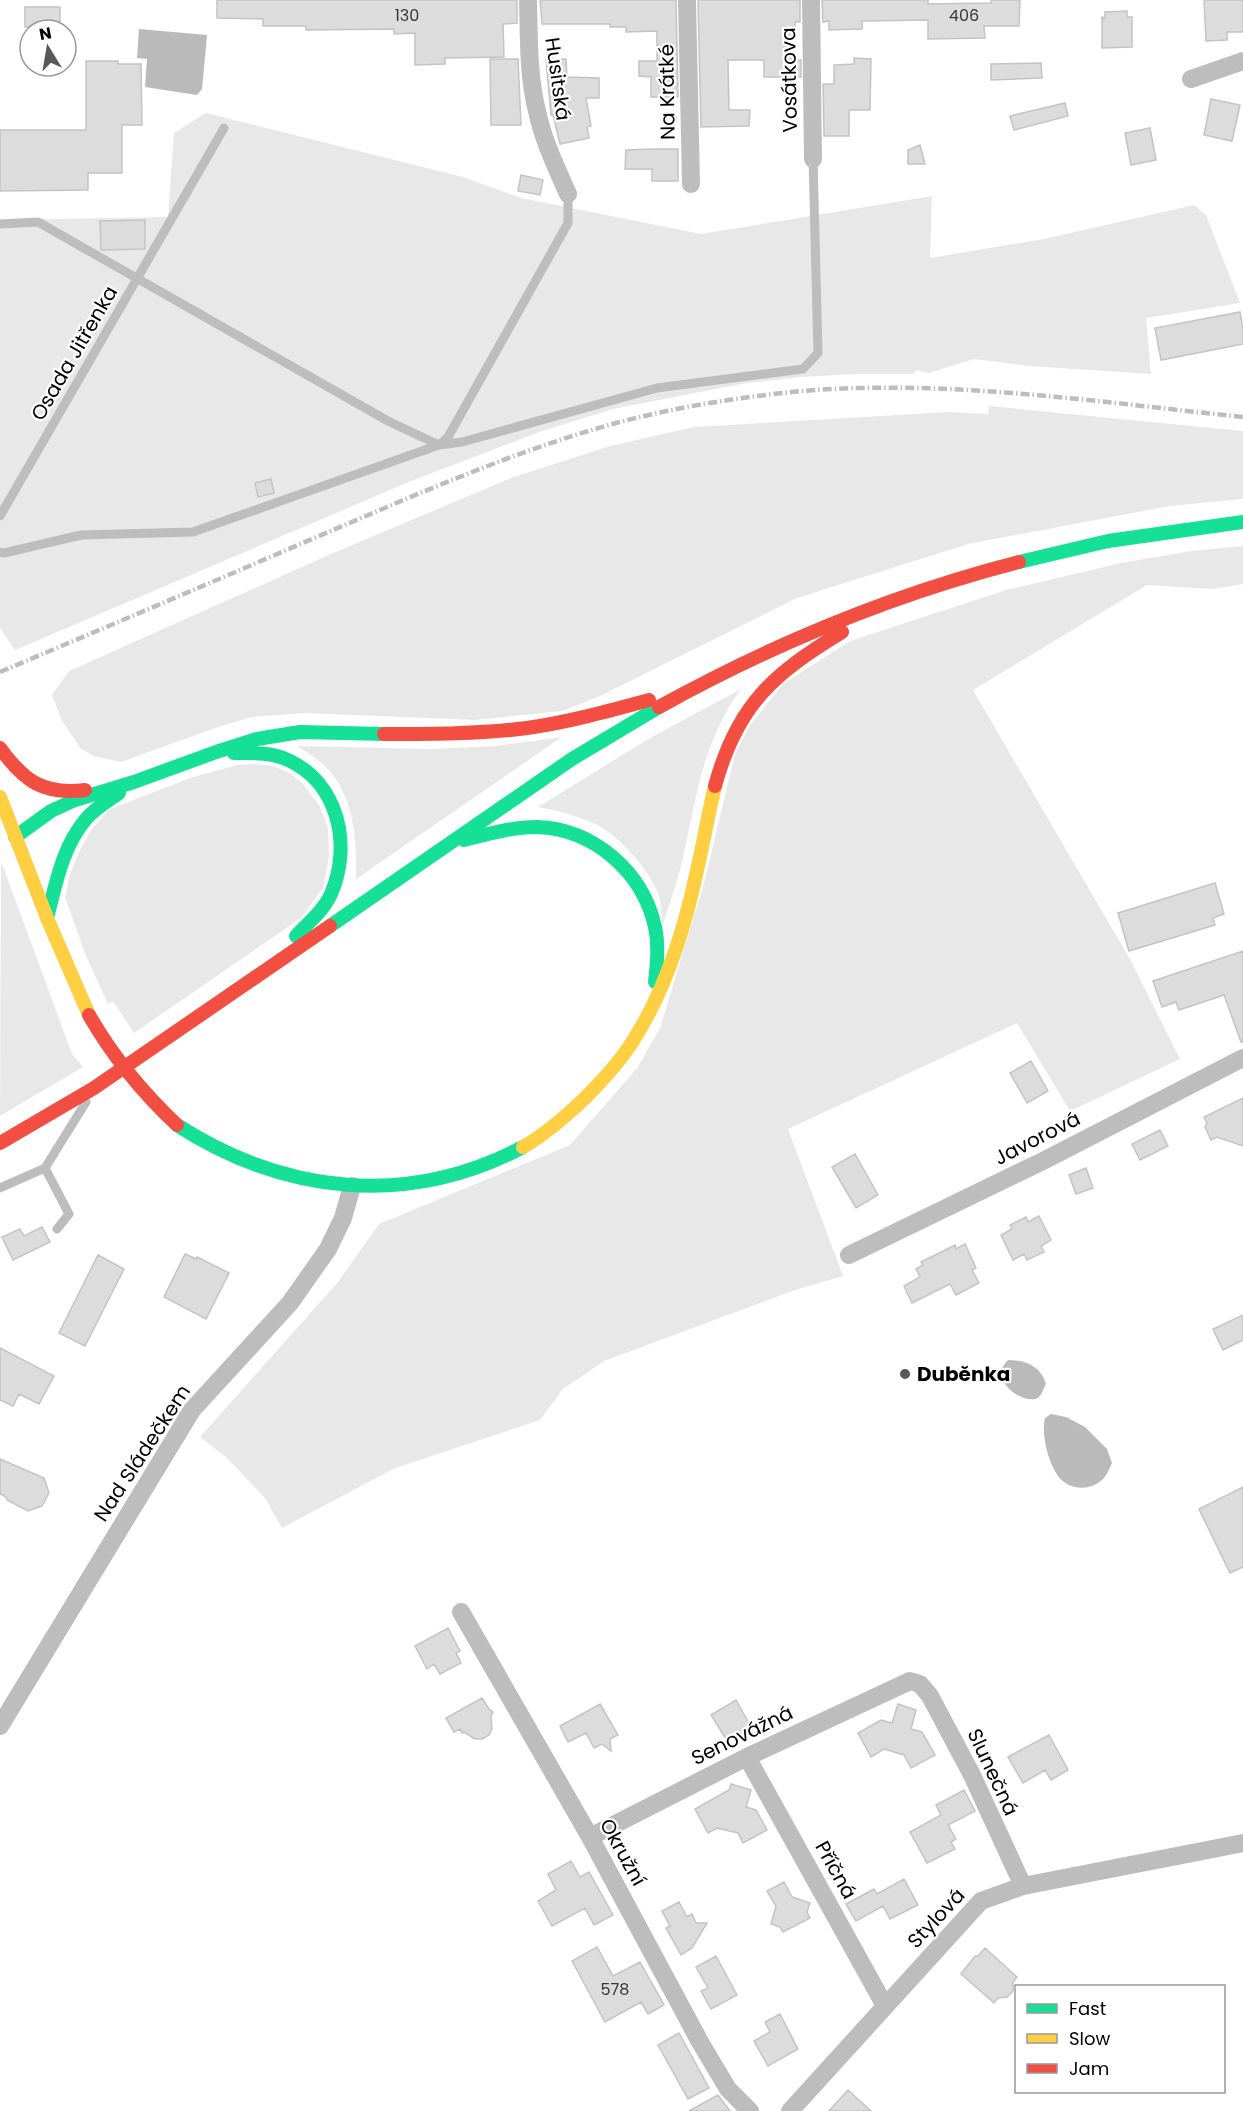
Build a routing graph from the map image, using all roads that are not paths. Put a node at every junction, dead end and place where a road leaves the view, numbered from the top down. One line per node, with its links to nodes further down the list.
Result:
1 (528, 0): 9 (street, Husitská)
2 (687, 0): 8 (street, Na Krátké)
3 (810, 0): 7 (street, Vosátkova)
4 (1243, 61): 5 (street)
5 (1191, 79)
6 (224, 128): 11 (lane)
7 (813, 159): 12 (lane)
8 (691, 184)
9 (568, 194): 12 (lane)
10 (0, 224): 11 (lane, Osada Jitřenka)
11 (138, 278): 12 (lane); 13 (lane, Osada Jitřenka)
12 (439, 445): 15 (lane)
13 (0, 516)
14 (1243, 522): 16 (main road)
15 (0, 552)
16 (930, 587): 17 (main road); 26 (main road)
17 (707, 680): 19 (main road); 23 (main road)
18 (0, 748): 20 (main road)
19 (201, 758): 20 (main road); 25 (main road)
20 (133, 782): 22 (main road); 24 (main road)
21 (0, 797): 22 (main road)
22 (15, 837): 24 (main road)
23 (451, 843): 25 (main road); 26 (main road)
24 (47, 918): 31 (main road, bridge)
25 (236, 992): 28 (main road)
26 (650, 1009): 31 (main road)
27 (1243, 1058): 34 (street, Javorová)
28 (94, 1088): 29 (main road); 30 (lane)
29 (0, 1143)
30 (45, 1168): 32 (lane); 33 (lane)
31 (352, 1186): 37 (street, Nad Sládečkem)
32 (0, 1188)
33 (57, 1229)
34 (849, 1255)
35 (461, 1612): 39 (street, Okružní)
36 (916, 1682): 38 (street, Senovážná); 41 (street, Slunečná)
37 (0, 1726)
38 (747, 1757): 39 (street, Senovážná); 42 (street, Příčná)
39 (590, 1837): 43 (street, Okružní)
40 (1243, 1844): 41 (street, Stylová)
41 (1023, 1886): 42 (street, Stylová)
42 (885, 2006): 44 (street, Stylová)
43 (750, 2111)
44 (790, 2111)

